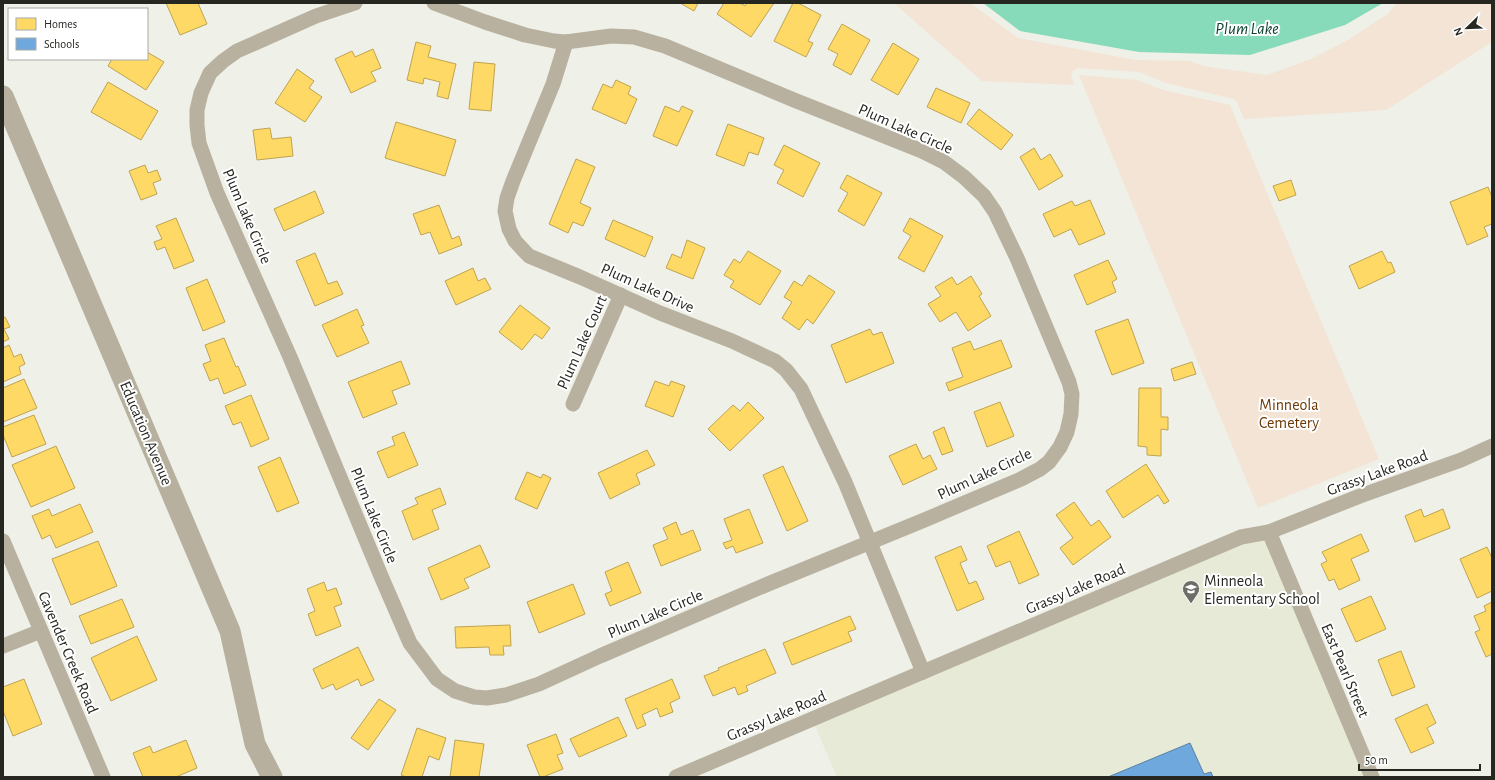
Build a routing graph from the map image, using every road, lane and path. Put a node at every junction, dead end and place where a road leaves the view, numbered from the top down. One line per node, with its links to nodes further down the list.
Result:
1 (355, 3): 10 (street, Plum Lake Circle)
2 (434, 3): 3 (street, Plum Lake Circle)
3 (566, 42): 5 (street, Plum Lake Drive); 10 (street, Plum Lake Circle)
4 (3, 96): 16 (street, Education Avenue)
5 (621, 295): 6 (street, Plum Lake Court); 10 (street, Plum Lake Drive)
6 (573, 404)
7 (1492, 446): 8 (street, Grassy Lake Road)
8 (1269, 532): 13 (street, Grassy Lake Road); 18 (street, East Pearl Street)
9 (3, 541): 11 (street, Cavender Creek Road)
10 (870, 542): 13 (street)
11 (41, 631): 12 (street); 15 (street, Cavender Creek Road)
12 (3, 646)
13 (923, 672): 14 (street, Grassy Lake Road)
14 (707, 771): 17 (street, Grassy Lake Road)
15 (103, 777)
16 (272, 777)
17 (676, 777)
18 (1372, 777)

